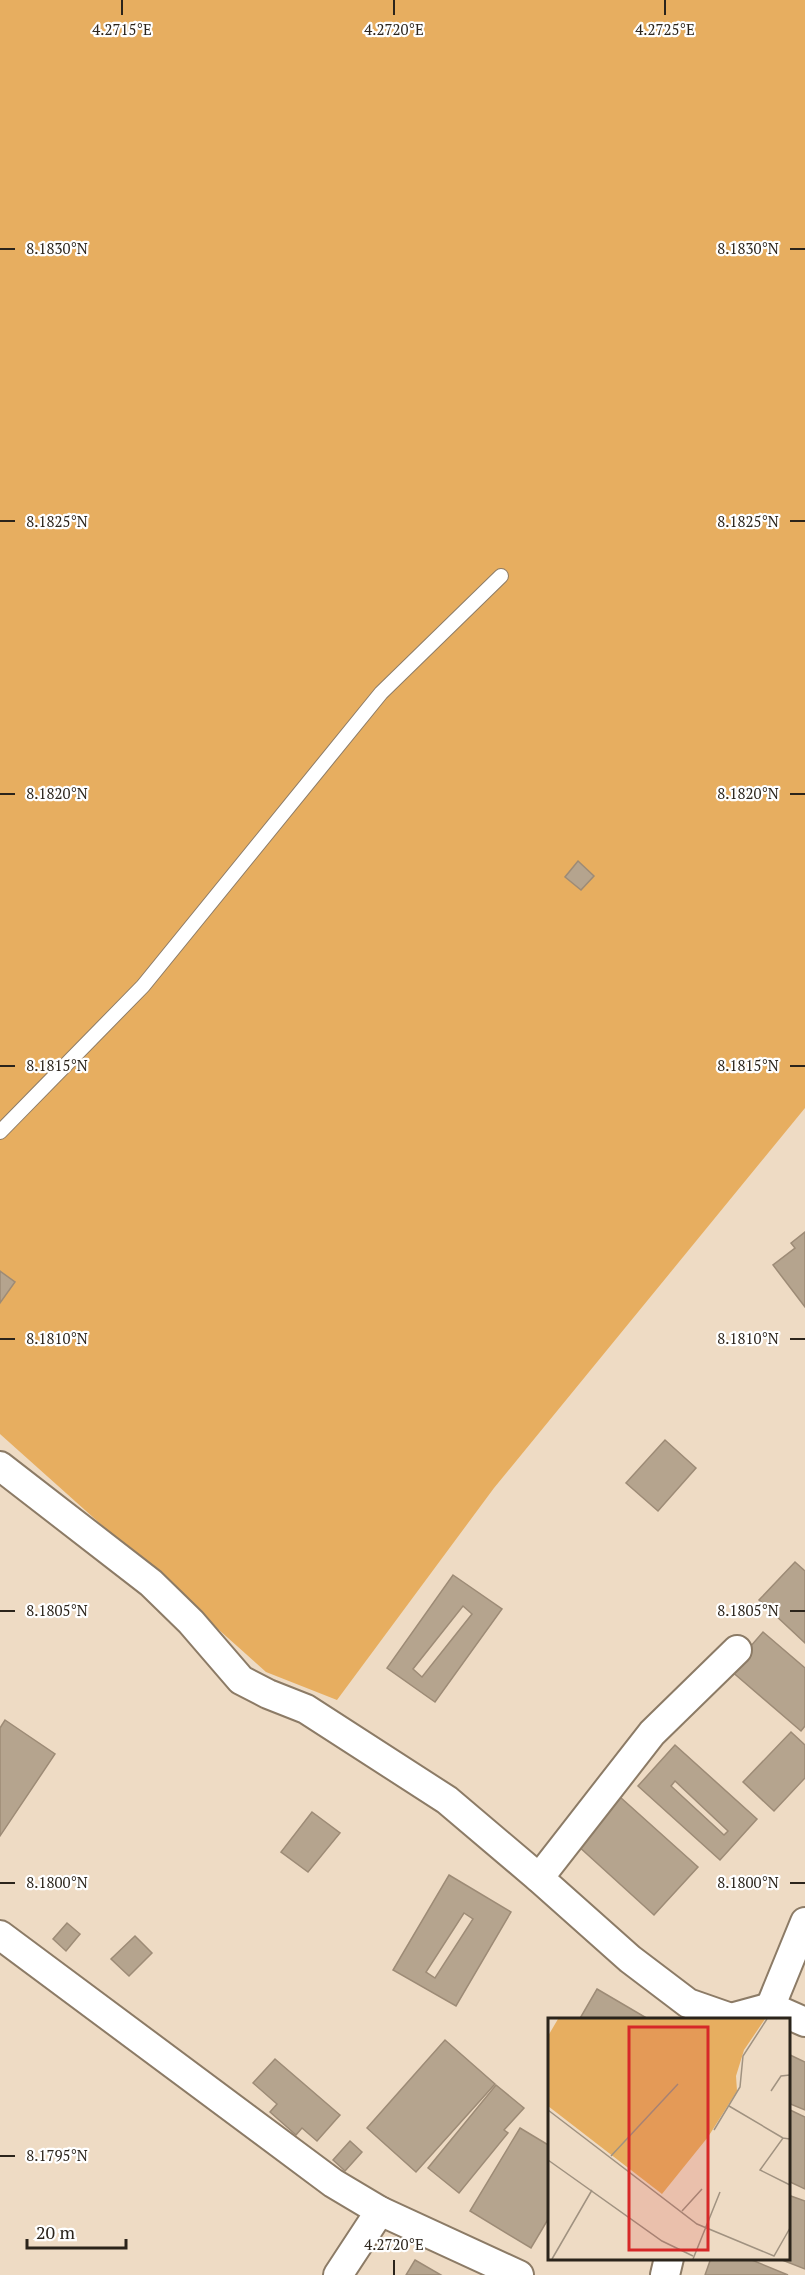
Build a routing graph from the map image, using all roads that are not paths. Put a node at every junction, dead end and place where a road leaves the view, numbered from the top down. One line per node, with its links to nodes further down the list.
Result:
1 (501, 576): 2 (lane)
2 (0, 1132)
3 (0, 1466): 5 (street)
4 (737, 1650): 5 (street)
5 (539, 1878): 8 (street)
6 (805, 1922): 8 (street)
7 (0, 1935): 12 (street)
8 (768, 2014): 9 (street)
9 (786, 2018)
10 (790, 2019): 11 (street)
11 (805, 2022)
12 (380, 2211): 14 (street); 15 (street)
13 (669, 2260): 16 (street)
14 (338, 2275)
15 (519, 2275)
16 (665, 2275)

